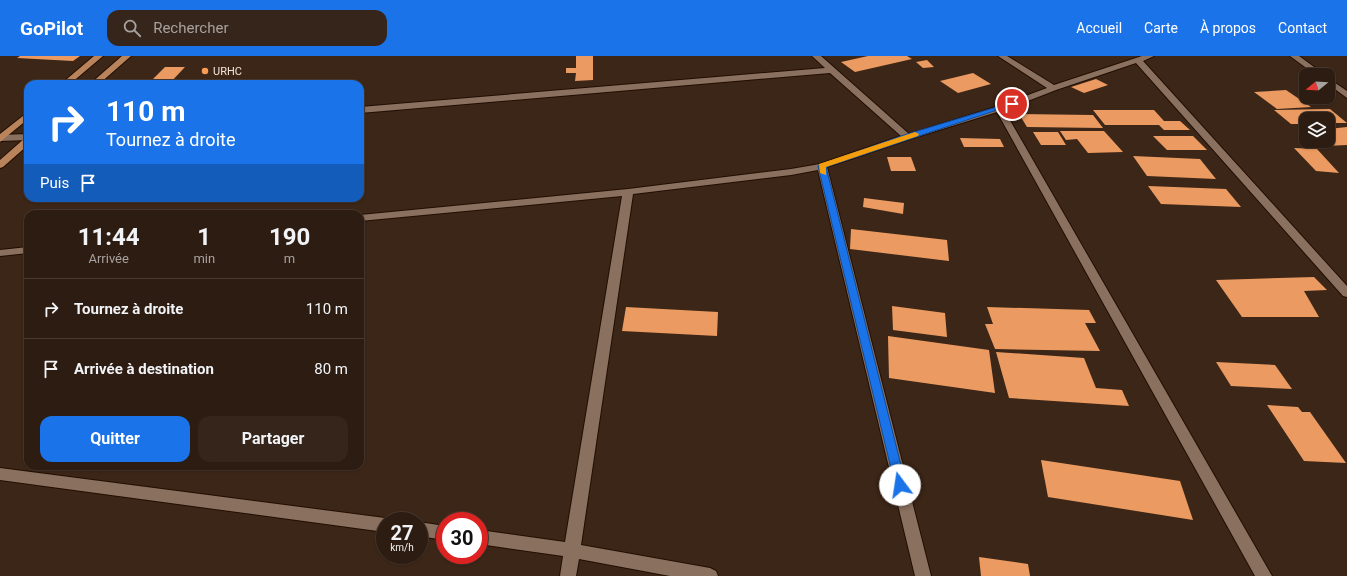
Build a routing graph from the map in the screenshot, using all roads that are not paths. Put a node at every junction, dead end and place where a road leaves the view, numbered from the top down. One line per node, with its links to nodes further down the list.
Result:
1 (99, 56): 10 (main road)
2 (127, 56): 11 (main road)
3 (816, 56): 9 (street)
4 (1002, 56): 13 (street)
5 (1150, 56): 7 (street)
6 (1294, 56): 8 (street)
7 (1138, 60): 13 (street); 28 (street)
8 (1311, 68)
9 (833, 70): 16 (street); 18 (street)
10 (70, 80)
11 (99, 80)
12 (1335, 86): 14 (street)
13 (1053, 88): 15 (street)
14 (1347, 95)
15 (998, 109): 18 (street); 36 (street)
16 (364, 110)
17 (24, 118): 19 (main road)
18 (907, 137): 23 (street)
19 (0, 138): 20 (street)
20 (24, 139)
21 (24, 143): 22 (main road)
22 (0, 165)
23 (822, 166): 24 (street); 35 (street)
24 (628, 192): 25 (street); 32 (street)
25 (364, 218)
26 (24, 250): 27 (street)
27 (0, 253)
28 (1347, 293)
29 (0, 474): 30 (street)
30 (376, 524)
31 (488, 538): 32 (street)
32 (571, 550): 33 (street); 34 (street)
33 (568, 576)
34 (710, 576)
35 (923, 576)
36 (1264, 576)

